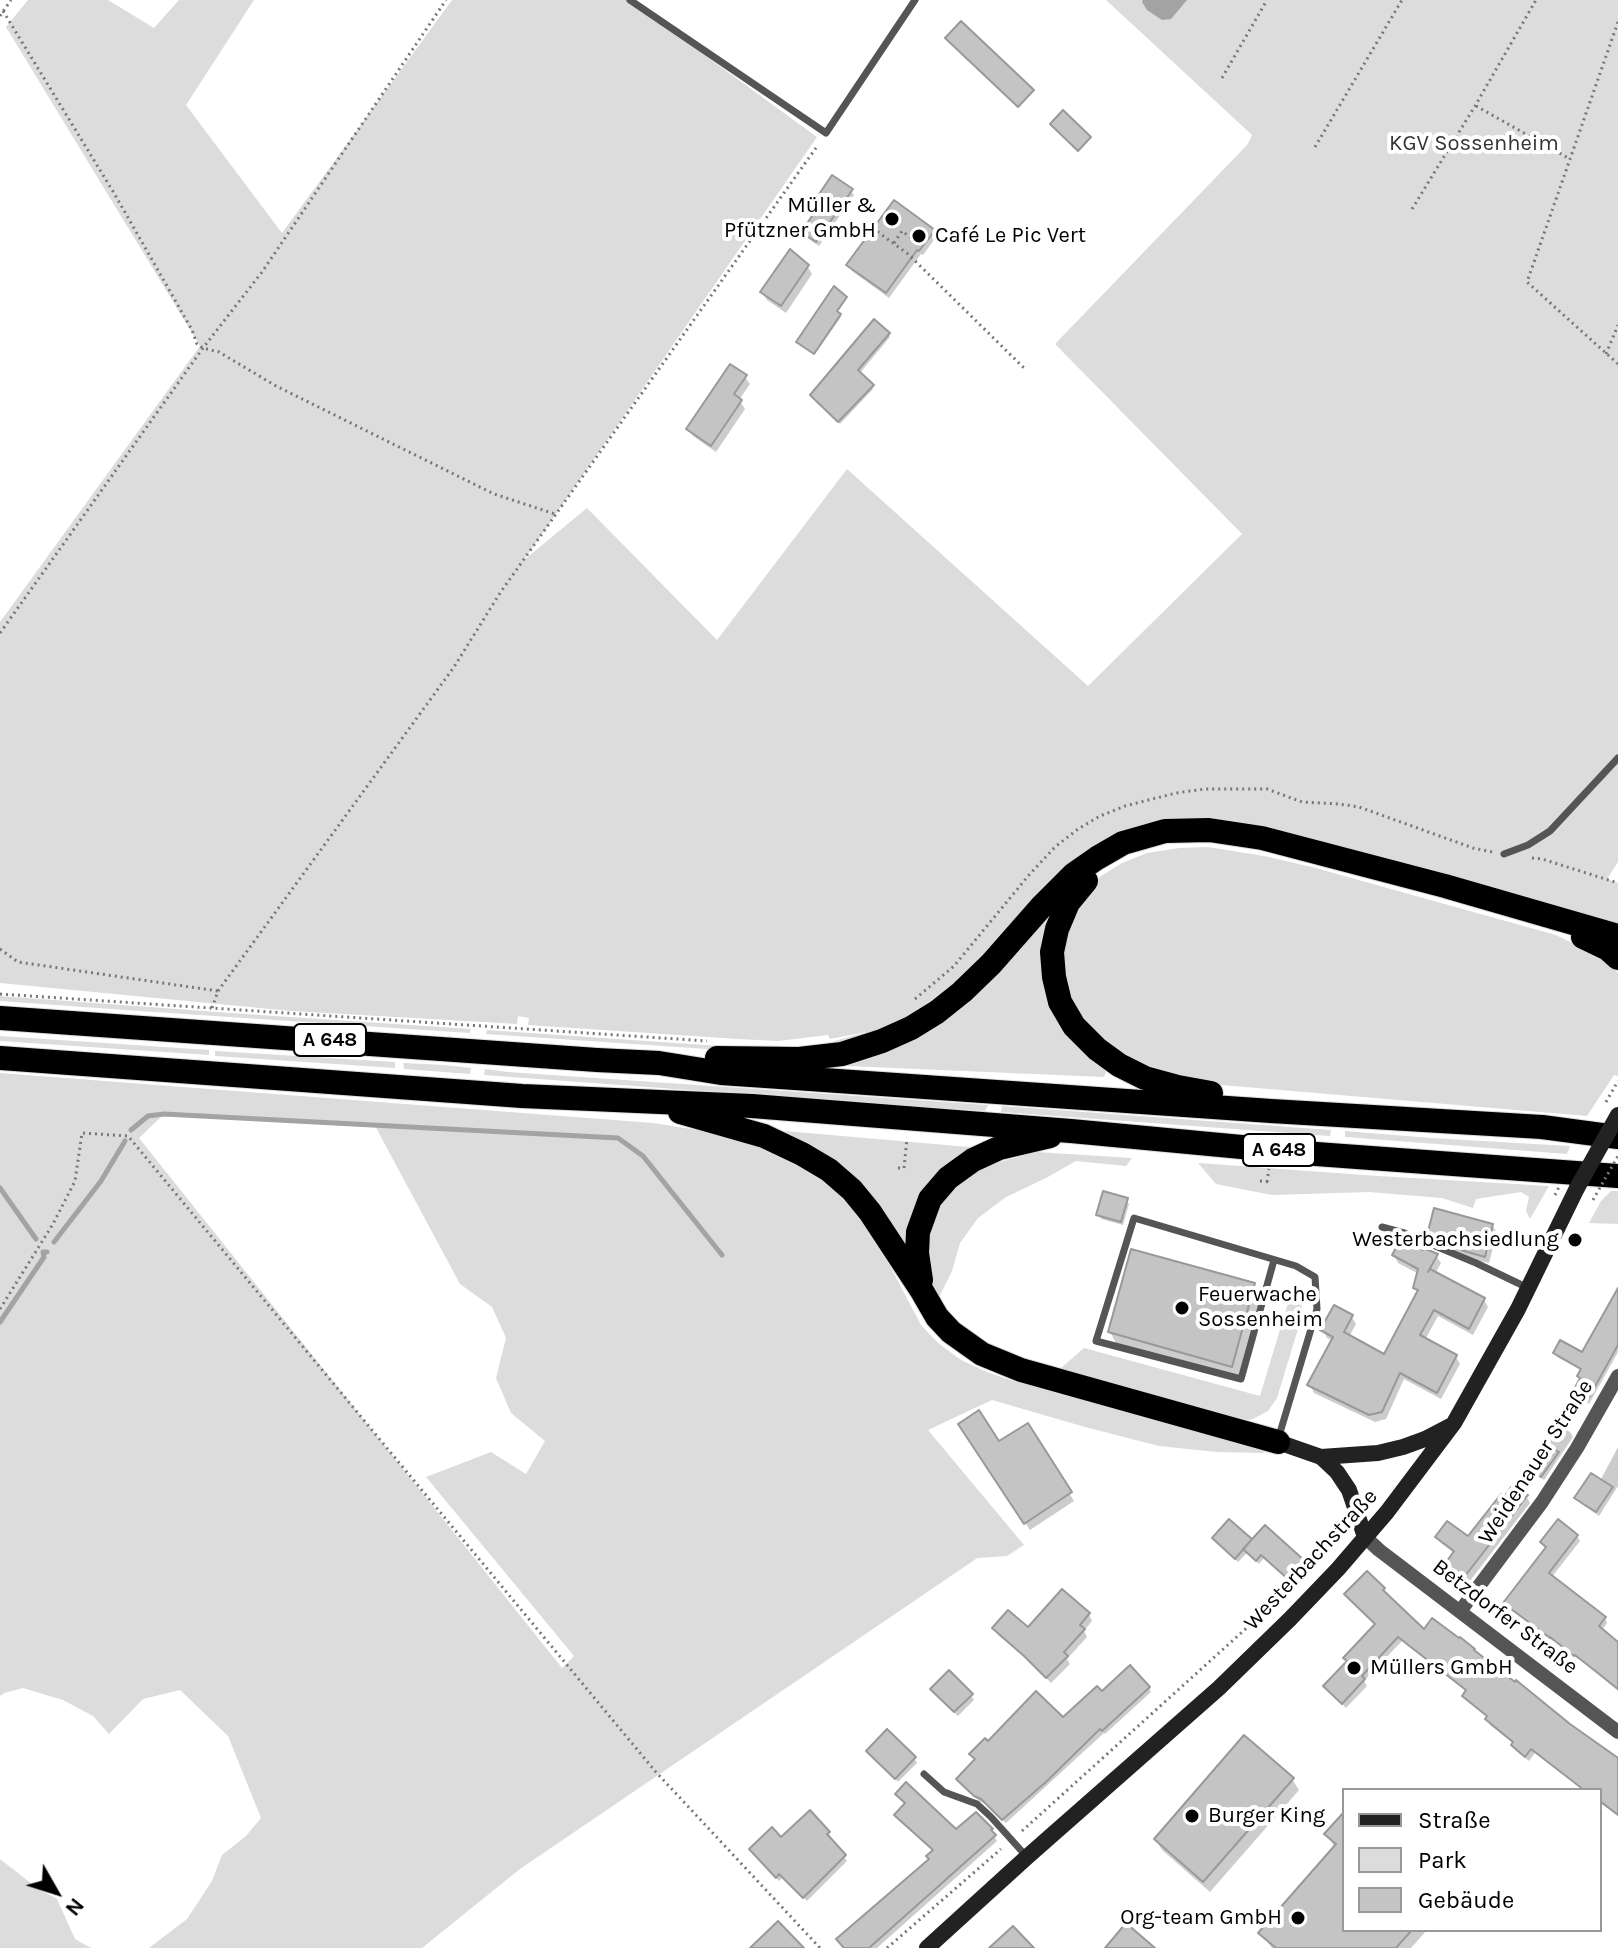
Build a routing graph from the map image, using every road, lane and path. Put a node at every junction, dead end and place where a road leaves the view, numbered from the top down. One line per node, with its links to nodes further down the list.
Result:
1 (11, 0): 8 (path)
2 (446, 0): 21 (path)
3 (630, 0): 13 (lane)
4 (915, 0): 13 (lane)
5 (1267, 0): 11 (path)
6 (1402, 0): 14 (path)
7 (1536, 0): 12 (path)
8 (3, 11): 9 (path); 21 (path)
9 (0, 16)
10 (1618, 22): 15 (path)
11 (1222, 78)
12 (1475, 106): 15 (path); 16 (path)
13 (826, 133): 25 (path)
14 (1315, 147)
15 (1570, 159): 22 (path)
16 (1412, 209)
17 (863, 221): 19 (path)
18 (917, 242): 19 (path)
19 (894, 243): 24 (path)
20 (1618, 325): 22 (path)
21 (203, 348): 25 (path); 26 (path)
22 (1606, 354): 23 (path)
23 (1618, 364)
24 (1024, 368)
25 (555, 514): 33 (path)
26 (0, 633)
27 (1618, 758): 28 (lane)
28 (1504, 854): 29 (path); 35 (path)
29 (1618, 883)
30 (1618, 936): 40 (highway)
31 (0, 949): 33 (path)
32 (1618, 958): 44 (highway)
33 (218, 991): 36 (path)
34 (0, 994): 36 (path)
35 (909, 1003)
36 (212, 1008): 38 (path)
37 (0, 1018): 40 (highway, A 648)
38 (714, 1041)
39 (0, 1058): 42 (highway, A 648)
40 (659, 1063): 44 (highway, A 648)
41 (1618, 1081): 43 (path)
42 (643, 1101): 46 (highway, A 648); 58 (highway)
43 (1604, 1104)
44 (1271, 1111): 48 (highway, A 648)
45 (1618, 1115): 57 (main road, Westerbachstraße, bridge)
46 (909, 1118): 47 (highway, A 648); 50 (path)
47 (1071, 1131): 51 (highway, A 648); 58 (highway)
48 (1618, 1137)
49 (1618, 1156): 54 (path, bridge)
50 (898, 1168)
51 (1618, 1176)
52 (1260, 1181): 53 (path)
53 (1271, 1182)
54 (1593, 1200)
55 (1382, 1227): 57 (lane)
56 (1274, 1260): 56 (lane); 62 (lane)
57 (1528, 1288): 61 (main road, Westerbachstraße)
58 (922, 1291): 62 (highway)
59 (0, 1309): 71 (path)
60 (1617, 1379): 66 (street, Weidenauer Straße)
61 (1454, 1423): 63 (main road); 64 (main road, Westerbachstraße)
62 (1278, 1442): 63 (main road)
63 (1321, 1457): 64 (main road)
64 (1365, 1537): 66 (street, Betzdorfer Straße); 70 (main road, Westerbachstraße)
65 (1324, 1545): 69 (path)
66 (1461, 1610): 67 (street, Betzdorfer Straße)
67 (1618, 1732)
68 (924, 1774): 69 (lane)
69 (1012, 1840): 70 (lane); 72 (path)
70 (1027, 1857): 73 (main road, Westerbachstraße)
71 (820, 1948)
72 (887, 1948)
73 (927, 1948)

